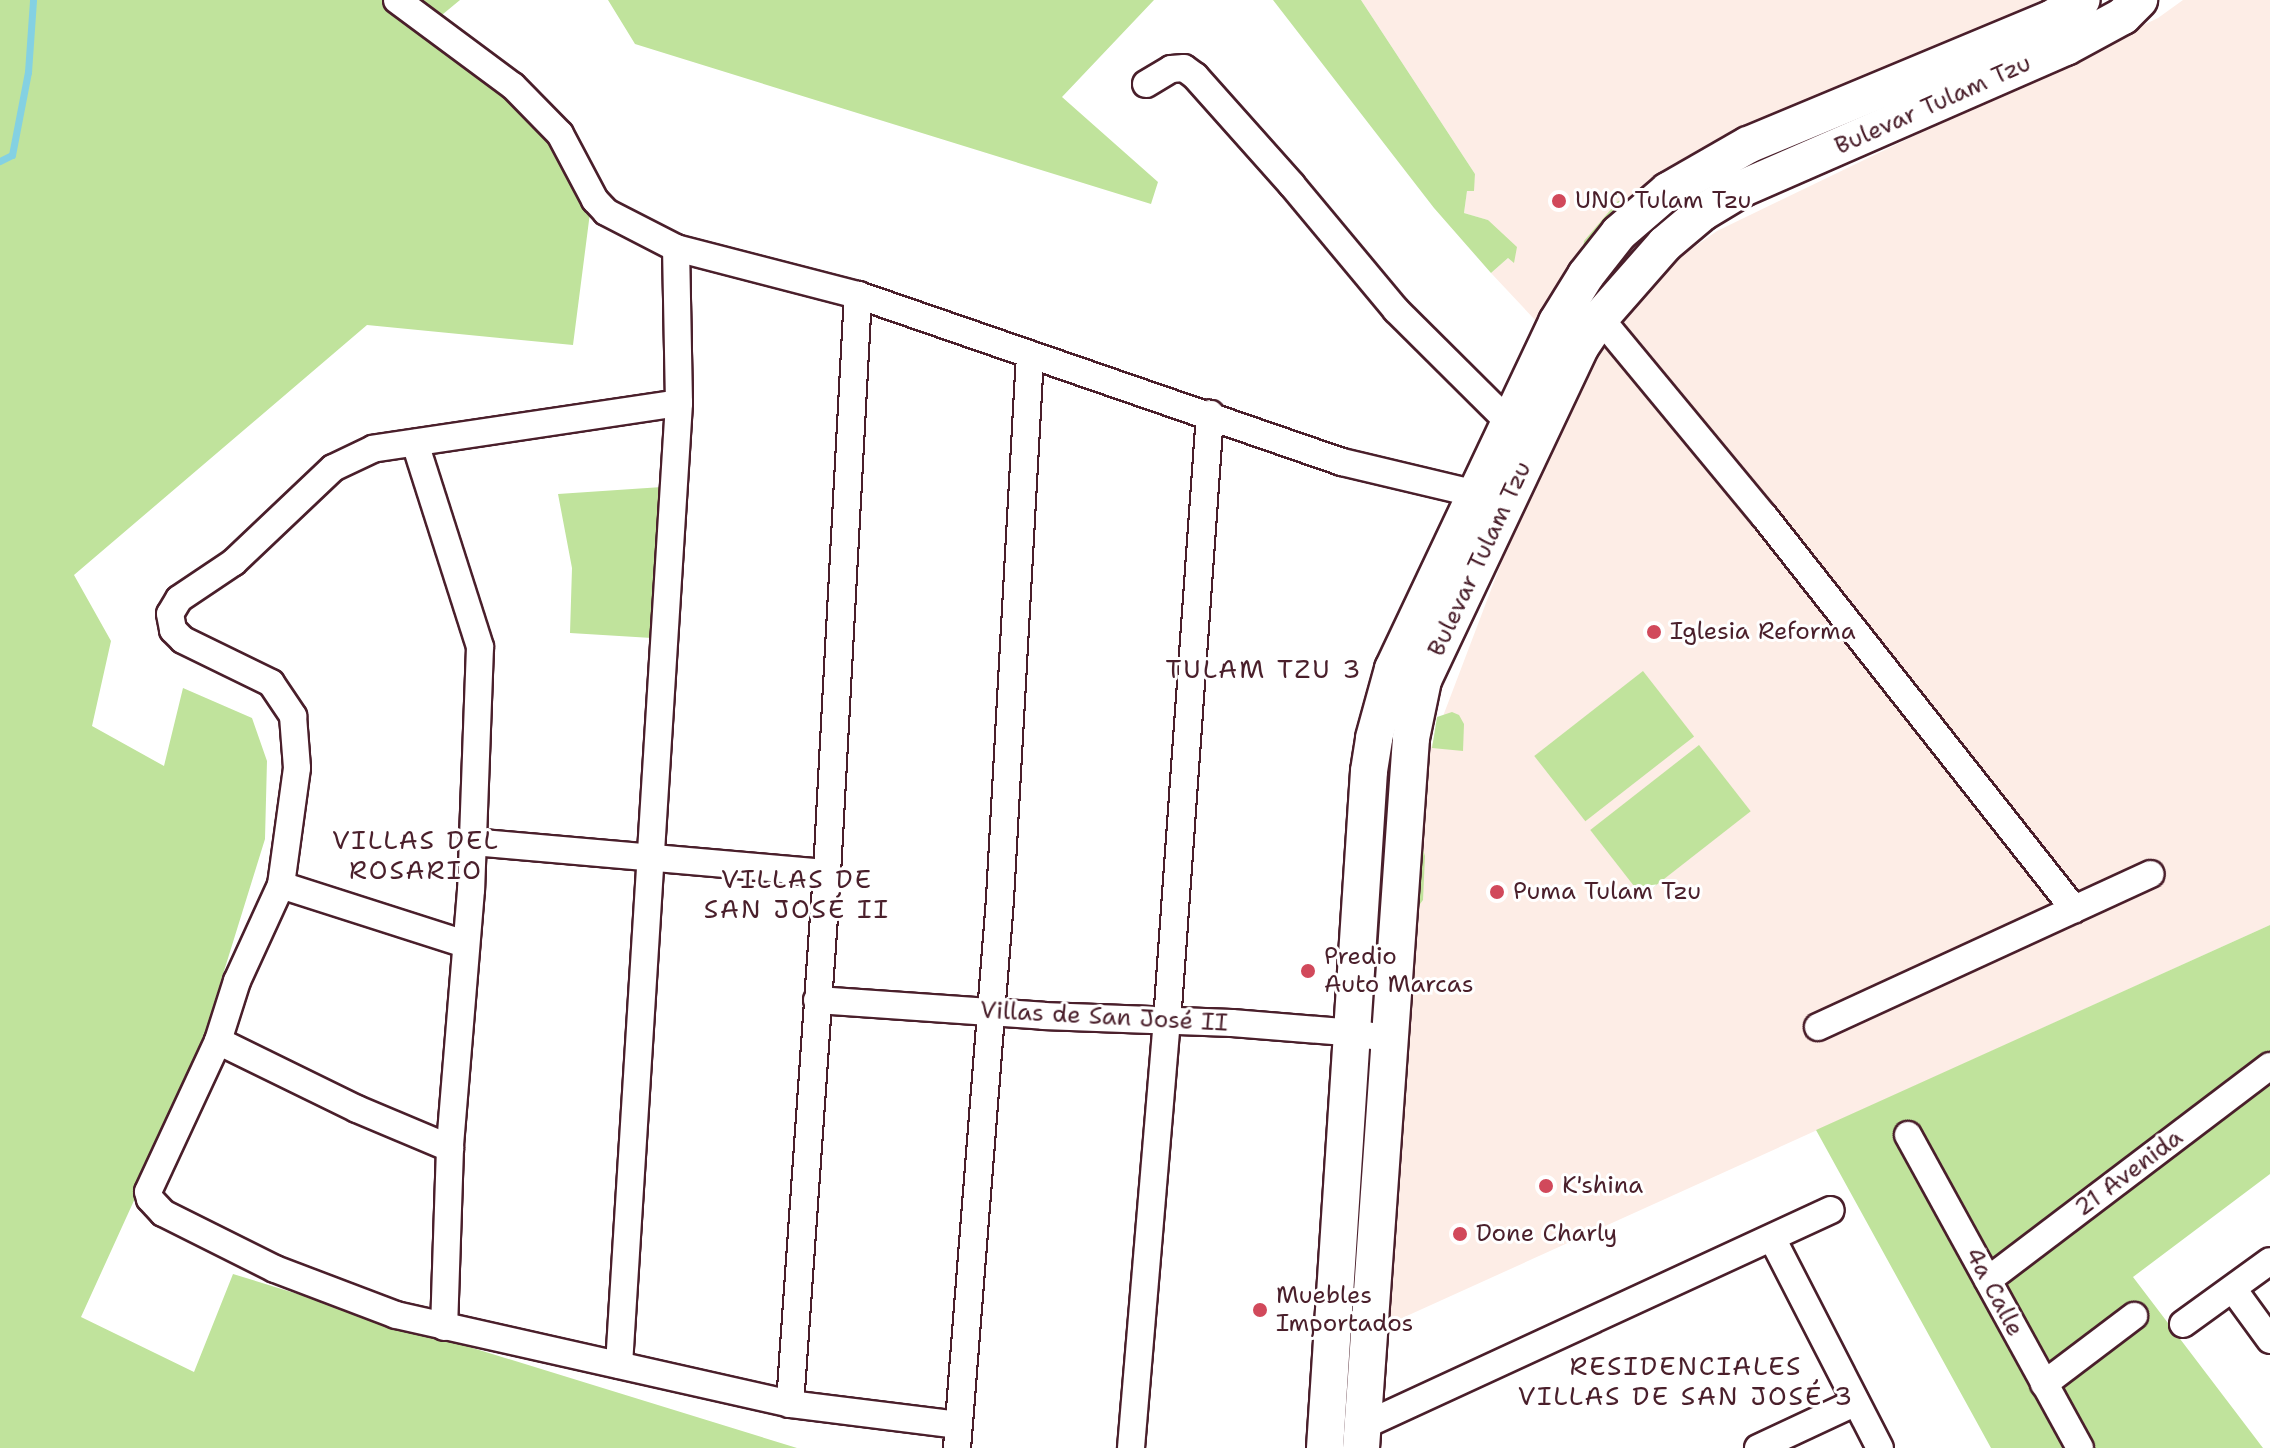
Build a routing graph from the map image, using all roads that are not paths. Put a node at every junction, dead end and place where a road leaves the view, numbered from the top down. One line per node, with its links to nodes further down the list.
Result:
1 (397, 0): 5 (street)
2 (2082, 0): 11 (main road, Bulevar Tulam Tzu)
3 (2139, 0): 7 (main road, Bulevar Tulam Tzu)
4 (1146, 84): 11 (street)
5 (676, 248): 6 (street); 9 (street)
6 (858, 295): 8 (street); 16 (street)
7 (1600, 318): 11 (main road, Bulevar Tulam Tzu); 19 (street)
8 (1030, 355): 10 (street); 24 (street)
9 (679, 403): 12 (street); 15 (street)
10 (1210, 414): 13 (street); 25 (street)
11 (1521, 433): 13 (main road, Bulevar Tulam Tzu)
12 (415, 443): 14 (street); 18 (street)
13 (1490, 498): 20 (main road, Bulevar Tulam Tzu); 22 (main road, Bulevar Tulam Tzu)
14 (472, 842): 15 (street); 21 (street)
15 (650, 857): 16 (street); 42 (street)
16 (827, 873): 23 (street)
17 (2151, 874): 19 (street)
18 (281, 885): 21 (street); 29 (street)
19 (2074, 909): 26 (street)
20 (1360, 940): 22 (main road); 27 (main road, Bulevar Tulam Tzu)
21 (465, 944): 32 (street)
22 (1396, 947): 28 (main road, Bulevar Tulam Tzu)
23 (817, 1000): 24 (street, Villas de San José II); 45 (street)
24 (991, 1013): 25 (street, Villas de San José II); 46 (street)
25 (1167, 1022): 27 (street, Villas de San José II); 48 (street)
26 (1818, 1027)
27 (1355, 1033): 28 (street, Villas de San José II); 49 (main road, Bulevar Tulam Tzu)
28 (1390, 1039): 47 (main road, Bulevar Tulam Tzu)
29 (218, 1041): 32 (street); 40 (street)
30 (2270, 1066): 36 (street, 21 Avenida)
31 (1908, 1135): 36 (street, 4a Calle)
32 (450, 1148): 40 (street)
33 (1831, 1210): 34 (street)
34 (1772, 1238): 44 (street); 47 (street)
35 (2270, 1261): 37 (street)
36 (1988, 1280): 43 (street, 4a Calle)
37 (2233, 1289): 39 (street); 41 (street)
38 (2134, 1316): 43 (street)
39 (2183, 1324)
40 (444, 1327): 42 (street)
41 (2270, 1340)
42 (619, 1365): 45 (street)
43 (2044, 1384): 52 (street, 4a Calle)
44 (1856, 1402): 50 (street); 51 (street)
45 (790, 1404): 46 (street)
46 (958, 1437)
47 (1362, 1437)
48 (1131, 1448)
49 (1325, 1448)
50 (1758, 1448)
51 (1880, 1448)
52 (2080, 1448)

